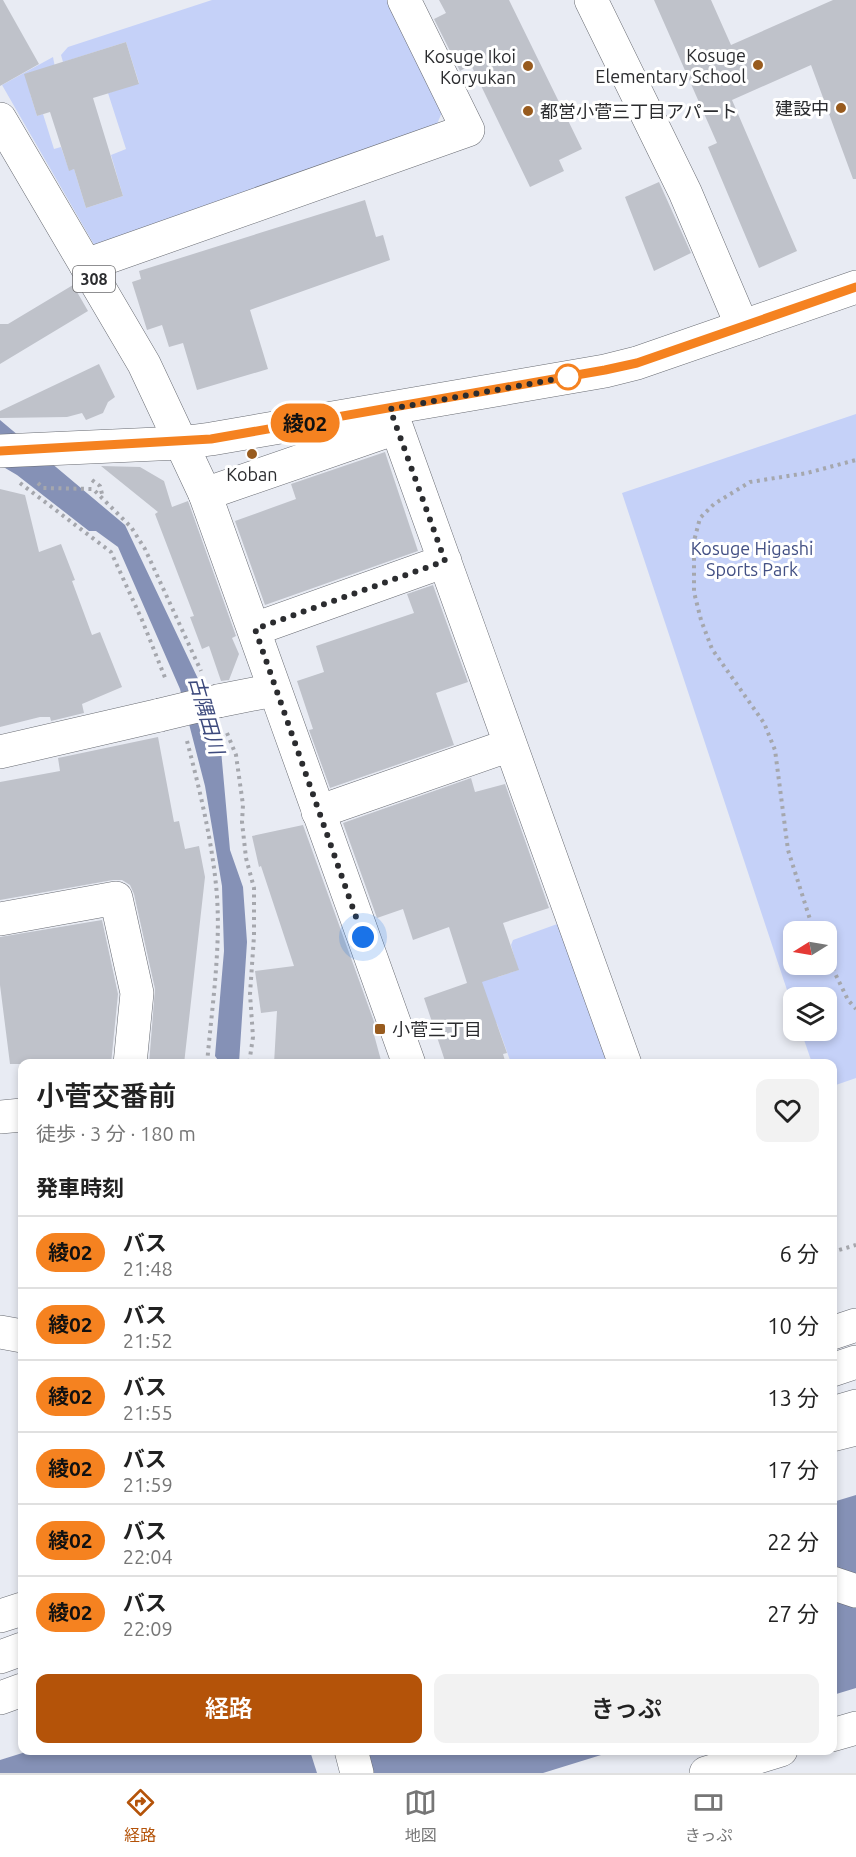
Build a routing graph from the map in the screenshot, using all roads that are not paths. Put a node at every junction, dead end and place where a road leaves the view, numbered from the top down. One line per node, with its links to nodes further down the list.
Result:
1 (404, 0): 4 (main road)
2 (591, 0): 6 (main road)
3 (0, 119): 4 (main road, 308)
4 (86, 265): 8 (main road, 308)
5 (856, 287): 6 (main road)
6 (742, 326): 7 (main road)
7 (393, 419): 8 (main road); 10 (main road); 11 (main road)
8 (180, 443): 9 (main road); 10 (main road, 308)
9 (0, 451)
10 (205, 494): 12 (main road, 308)
11 (445, 561): 12 (main road); 14 (main road)
12 (255, 629): 13 (main road, 308)
13 (274, 690): 15 (main road, bridge); 16 (main road, 308)
14 (510, 744): 16 (main road); 20 (main road)
15 (0, 752)
16 (318, 812): 19 (main road, 308)
17 (0, 919): 18 (main road)
18 (130, 1059)
19 (407, 1059)
20 (623, 1059)
21 (18, 1115): 22 (main road)
22 (0, 1117)
23 (856, 1325): 24 (main road)
24 (837, 1331)
25 (0, 1332): 26 (main road)
26 (18, 1335)
27 (856, 1362): 28 (main road)
28 (837, 1368)
29 (856, 1406): 30 (main road)
30 (837, 1412)
31 (856, 1429): 32 (main road)
32 (837, 1434)
33 (837, 1569): 34 (main road)
34 (856, 1575)
35 (837, 1585): 36 (main road)
36 (856, 1591)
37 (18, 1610): 38 (main road)
38 (0, 1616)
39 (18, 1651): 40 (main road)
40 (0, 1657)
41 (18, 1680): 42 (main road)
42 (0, 1685)
43 (18, 1691): 44 (main road)
44 (0, 1698)
45 (18, 1715): 46 (main road)
46 (0, 1721)
47 (856, 1728): 48 (main road)
48 (837, 1734)
49 (352, 1755): 51 (main road)
50 (765, 1755): 52 (main road)
51 (357, 1773)
52 (706, 1773)

